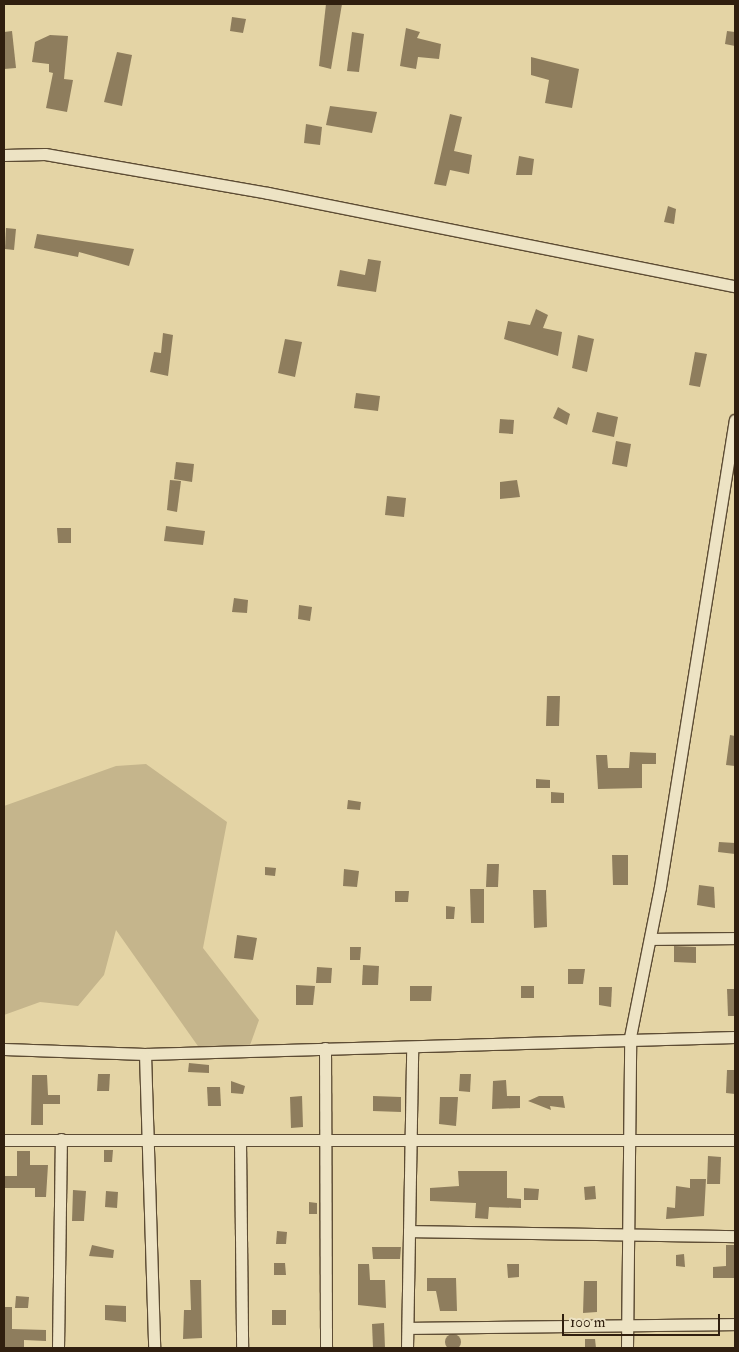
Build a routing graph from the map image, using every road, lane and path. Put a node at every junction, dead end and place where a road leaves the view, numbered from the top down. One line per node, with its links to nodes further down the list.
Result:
1 (4, 155): 2 (street)
2 (735, 286)
3 (735, 420): 5 (street)
4 (735, 938): 5 (street)
5 (650, 939): 6 (street)
6 (630, 1037): 7 (street); 9 (street); 14 (street)
7 (735, 1037)
8 (325, 1048): 9 (street); 11 (street); 17 (street)
9 (412, 1048): 12 (street)
10 (4, 1049): 11 (street)
11 (146, 1054): 13 (street)
12 (411, 1138): 14 (street); 17 (street); 20 (street)
13 (148, 1139): 16 (street); 19 (street); 27 (street)
14 (629, 1139): 18 (street); 21 (street)
15 (4, 1140): 16 (street)
16 (61, 1140): 26 (street)
17 (326, 1140): 19 (street); 29 (street)
18 (735, 1140)
19 (240, 1142): 28 (street)
20 (409, 1231): 21 (street); 25 (street)
21 (628, 1234): 22 (street); 23 (street)
22 (735, 1236)
23 (628, 1322): 24 (street); 25 (street); 31 (street)
24 (735, 1324)
25 (408, 1328): 30 (street)
26 (58, 1348)
27 (154, 1348)
28 (242, 1348)
29 (326, 1348)
30 (407, 1348)
31 (627, 1348)

